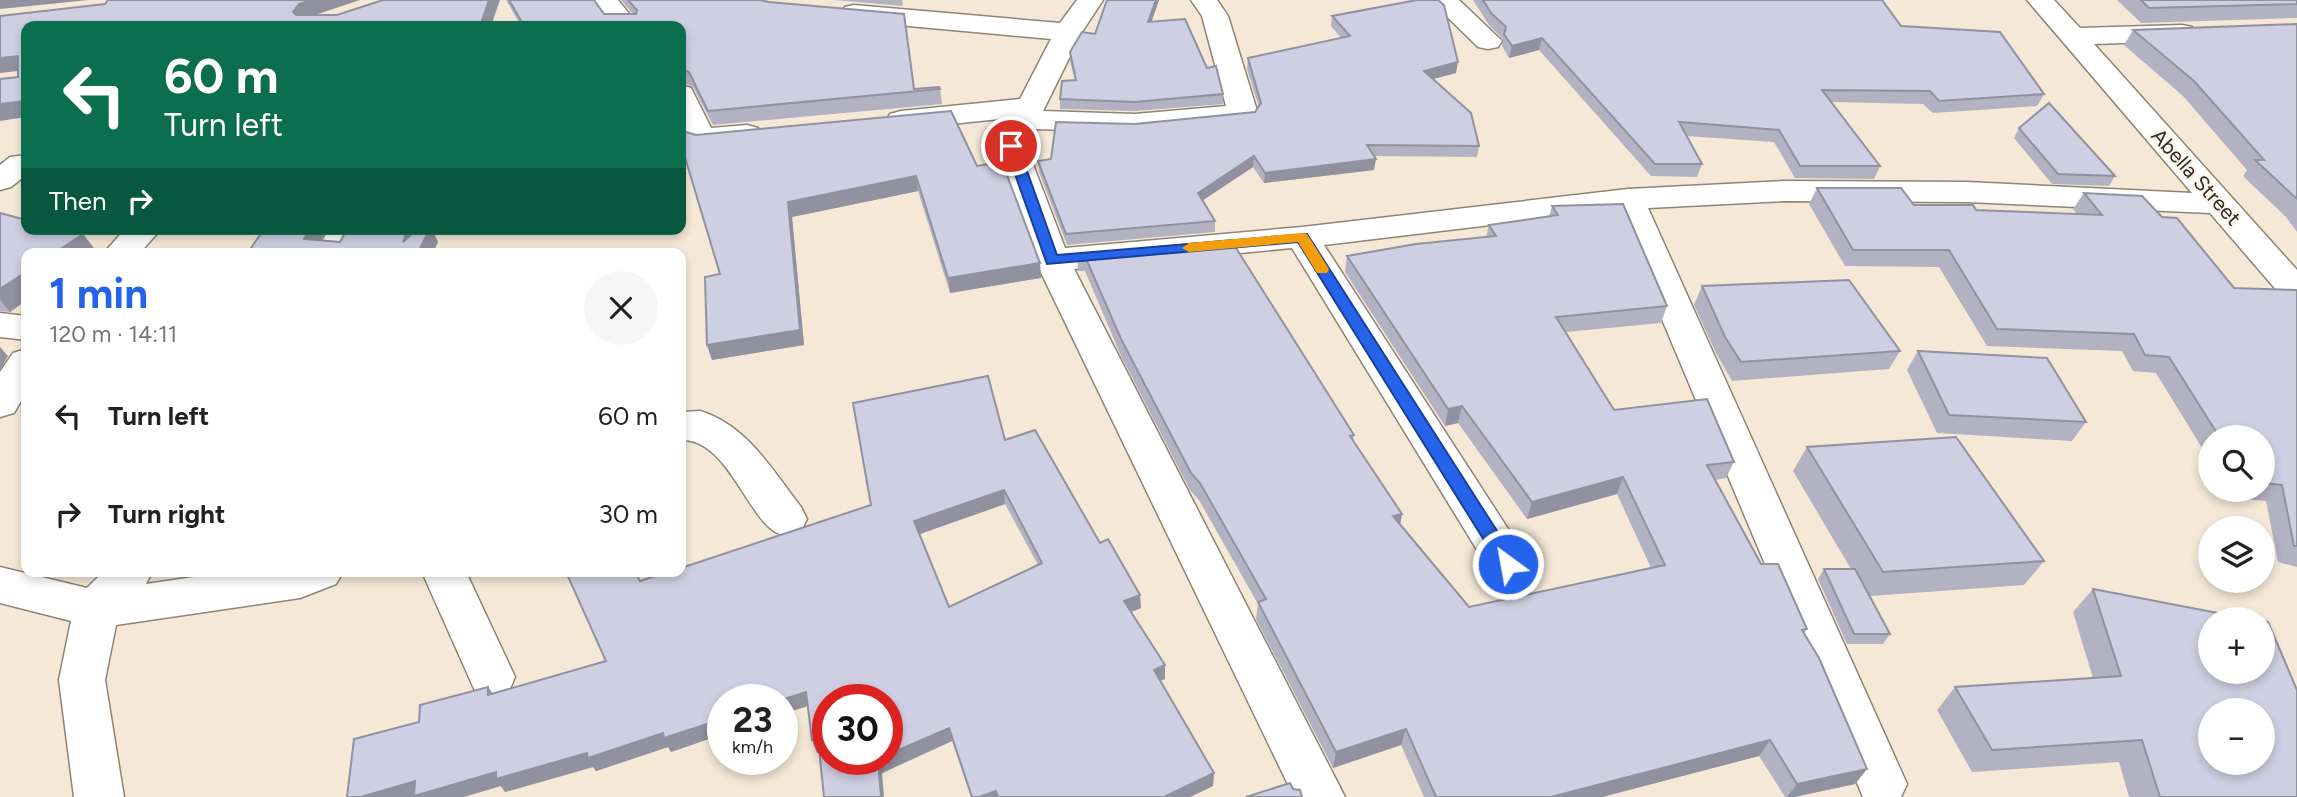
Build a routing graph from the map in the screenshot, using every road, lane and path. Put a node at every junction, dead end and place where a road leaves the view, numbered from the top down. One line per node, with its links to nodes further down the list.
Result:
1 (604, 0): 7 (street)
2 (1090, 0): 8 (street)
3 (1203, 0): 13 (street)
4 (1443, 0): 11 (street)
5 (2040, 0): 10 (street, Abella Street)
6 (825, 10): 8 (street)
7 (621, 21)
8 (1068, 32): 13 (street)
9 (2203, 33): 10 (street)
10 (2073, 37): 19 (street, Abella Street)
11 (1488, 41)
12 (686, 106): 15 (street)
13 (1028, 113): 14 (street); 23 (street)
14 (869, 123)
15 (778, 131)
16 (21, 164): 17 (street)
17 (0, 180)
18 (1629, 199): 19 (street); 21 (street); 38 (street)
19 (2220, 204): 24 (street, Abella Street)
20 (138, 235): 22 (street)
21 (1302, 237): 23 (street); 31 (street)
22 (126, 248)
23 (1052, 260): 40 (street)
24 (2297, 292)
25 (0, 325): 26 (street)
26 (21, 327)
27 (21, 370): 28 (street)
28 (0, 402)
29 (686, 426): 30 (street)
30 (786, 519)
31 (1508, 564)
32 (125, 577): 36 (street)
33 (308, 577): 36 (street)
34 (446, 577): 37 (street)
35 (0, 585): 36 (street)
36 (96, 608): 39 (street)
37 (492, 677)
38 (1882, 784)
39 (99, 797)
40 (1320, 797)

